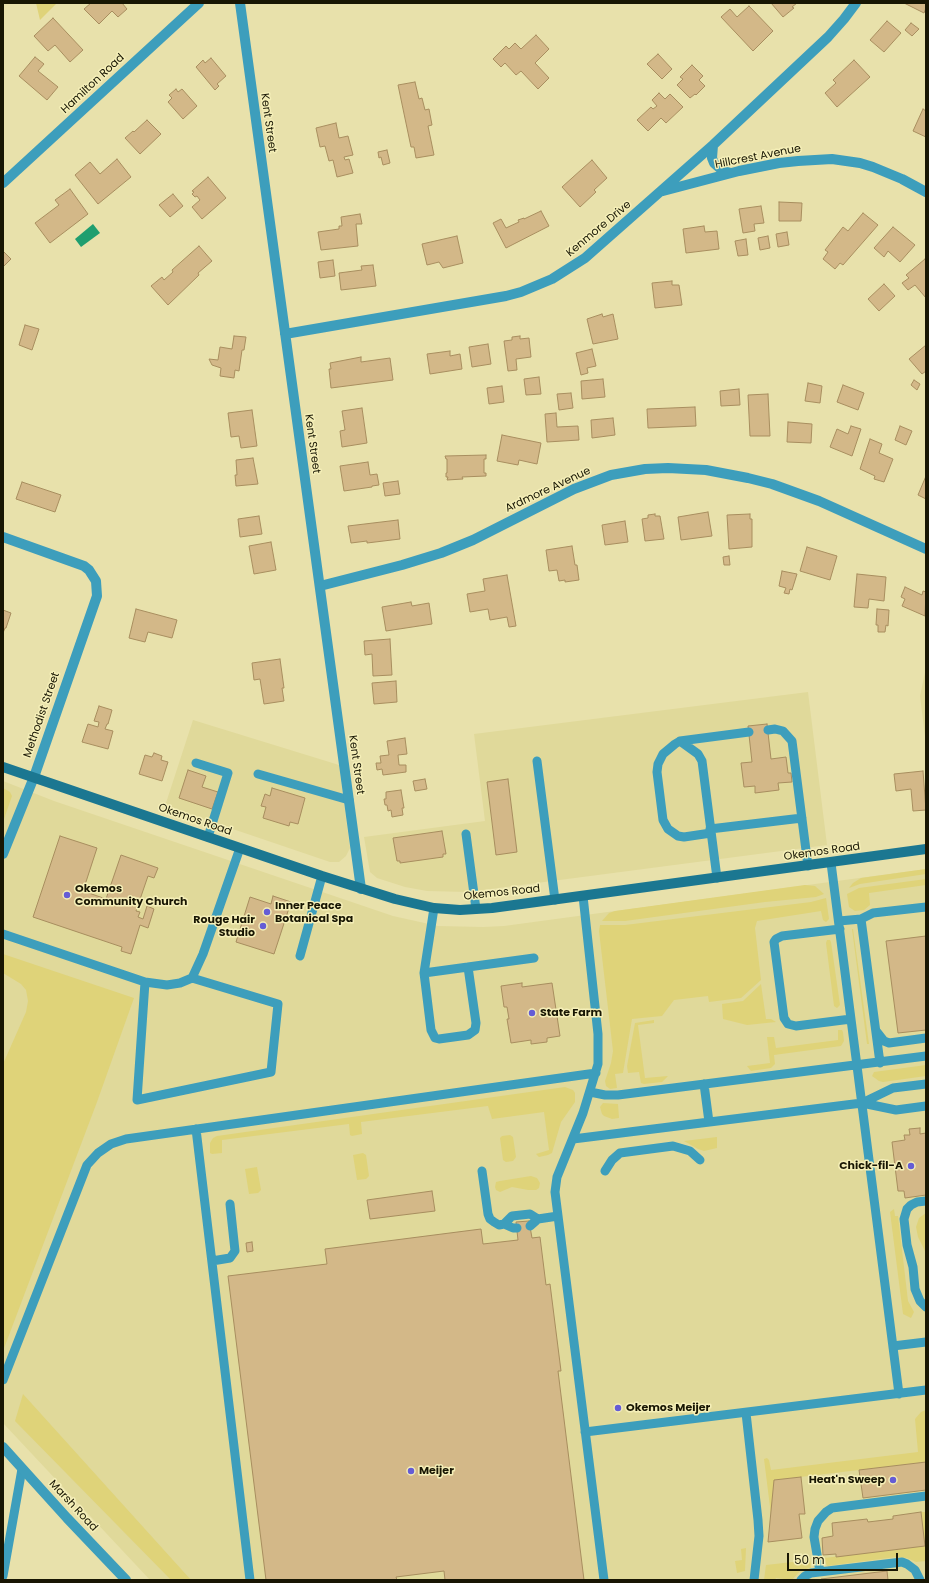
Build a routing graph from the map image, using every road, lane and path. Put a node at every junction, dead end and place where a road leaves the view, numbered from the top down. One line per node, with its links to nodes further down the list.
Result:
1 (199, 3): 6 (street, Hamilton Road)
2 (240, 3): 9 (street, Kent Street)
3 (856, 3): 4 (street, Kenmore Drive)
4 (713, 145): 5 (street); 7 (street, Kenmore Drive)
5 (739, 172): 7 (street, Hillcrest Avenue); 8 (street, Hillcrest Avenue)
6 (3, 183)
7 (662, 191): 9 (street, Kenmore Drive)
8 (926, 192)
9 (285, 334): 12 (street, Kent Street)
10 (3, 537): 20 (street, Methodist Street)
11 (926, 549): 12 (street, Ardmore Avenue)
12 (320, 586): 21 (street, Kent Street)
13 (768, 730): 22 (lane)
14 (749, 732): 15 (lane)
15 (680, 741): 23 (lane); 23 (lane)
16 (537, 761): 35 (lane)
17 (196, 762): 25 (lane)
18 (3, 767): 20 (main road, Okemos Road)
19 (258, 774): 21 (lane)
20 (34, 777): 25 (main road, Okemos Road); 28 (street, Methodist Street)
21 (349, 800): 33 (street, Kent Street)
22 (802, 818): 23 (lane); 30 (lane)
23 (711, 831): 32 (lane)
24 (466, 834): 38 (lane)
25 (208, 837): 26 (main road, Okemos Road)
26 (240, 848): 31 (main road, Okemos Road); 46 (lane)
27 (926, 849): 29 (main road, Okemos Road)
28 (3, 854)
29 (831, 863): 30 (main road, Okemos Road); 40 (lane)
30 (808, 866): 32 (main road, Okemos Road)
31 (322, 876): 33 (main road, Okemos Road); 42 (lane)
32 (717, 878): 34 (main road, Okemos Road)
33 (361, 889): 37 (main road, Okemos Road)
34 (583, 896): 35 (main road, Okemos Road); 54 (lane)
35 (555, 900): 38 (main road, Okemos Road)
36 (926, 907): 39 (lane)
37 (434, 908): 38 (main road, Okemos Road); 45 (lane)
38 (476, 909)
39 (861, 919): 40 (lane); 49 (lane)
40 (839, 925): 48 (lane); 48 (lane)
41 (3, 934): 47 (lane)
42 (300, 956)
43 (534, 958): 44 (lane)
44 (468, 967): 45 (lane); 45 (lane)
45 (424, 973)
46 (192, 978): 47 (lane); 47 (lane)
47 (145, 982)
48 (851, 1019): 53 (lane)
49 (876, 1031): 50 (lane); 52 (lane)
50 (926, 1038)
51 (926, 1056): 52 (lane)
52 (880, 1062): 53 (lane)
53 (857, 1066): 55 (lane); 58 (lane)
54 (596, 1073): 57 (lane); 61 (lane)
55 (704, 1084): 57 (lane); 60 (lane)
56 (926, 1084): 58 (lane)
57 (590, 1092): 62 (lane)
58 (862, 1103): 59 (lane); 60 (lane); 76 (lane)
59 (926, 1106)
60 (709, 1122): 62 (lane)
61 (196, 1129): 73 (lane); 77 (lane)
62 (573, 1139): 68 (lane)
63 (700, 1160): 65 (lane)
64 (482, 1171): 70 (lane)
65 (606, 1171)
66 (926, 1201): 74 (lane)
67 (230, 1204): 73 (lane)
68 (558, 1216): 69 (lane); 81 (lane)
69 (538, 1219): 70 (lane); 71 (lane)
70 (504, 1224): 72 (lane)
71 (530, 1226)
72 (517, 1228)
73 (212, 1261): 88 (lane)
74 (926, 1307)
75 (926, 1342): 76 (lane)
76 (893, 1346): 79 (lane)
77 (3, 1380)
78 (926, 1390): 79 (lane)
79 (899, 1394): 80 (lane)
80 (746, 1413): 81 (lane); 90 (lane)
81 (585, 1432): 89 (lane)
82 (3, 1447): 83 (street, Marsh Road)
83 (22, 1469): 86 (lane); 87 (street, Marsh Road)
84 (926, 1496): 85 (lane)
85 (820, 1572): 91 (lane); 92 (lane)
86 (4, 1578)
87 (126, 1580)
88 (250, 1580)
89 (604, 1580)
90 (754, 1580)
91 (802, 1580)
92 (920, 1580)

